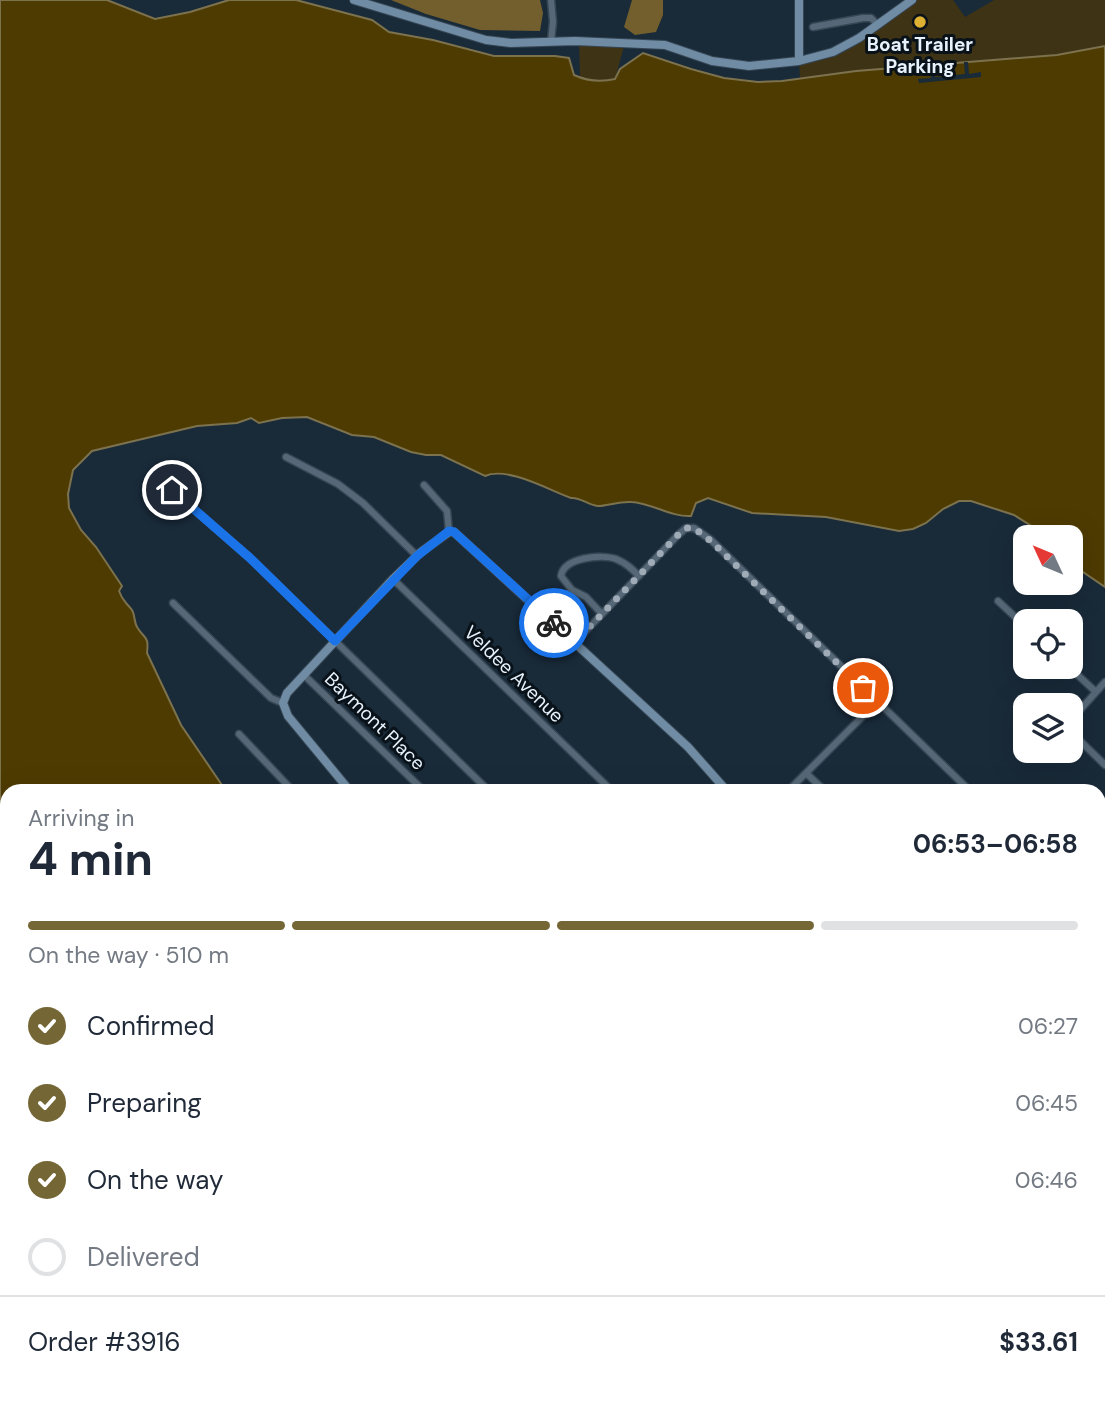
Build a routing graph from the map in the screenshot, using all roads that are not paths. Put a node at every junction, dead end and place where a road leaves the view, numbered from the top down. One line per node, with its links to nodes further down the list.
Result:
1 (354, 0): 8 (street)
2 (551, 0): 8 (street)
3 (799, 0): 9 (street)
4 (912, 0): 5 (street)
5 (901, 3): 6 (street)
6 (878, 25): 7 (street); 9 (street)
7 (813, 27)
8 (551, 41): 9 (street)
9 (800, 61)
10 (286, 457): 14 (street)
11 (424, 485): 13 (street)
12 (172, 490): 21 (street)
13 (449, 531): 14 (street); 22 (street)
14 (417, 556): 16 (street)
15 (639, 576): 19 (street); 19 (street); 27 (street)
16 (393, 579): 21 (street); 38 (street, Veldee Avenue)
17 (998, 601): 20 (street)
18 (173, 603): 28 (street)
19 (602, 614): 22 (street)
20 (1013, 615)
21 (335, 641): 23 (street); 37 (street)
22 (575, 642): 39 (street)
23 (304, 675): 28 (street); 36 (street, Baymont Place)
24 (1082, 679): 26 (street)
25 (1105, 682): 26 (street)
26 (1096, 691): 29 (street)
27 (877, 702): 33 (street); 42 (street)
28 (283, 703): 35 (street)
29 (1083, 706)
30 (239, 734): 34 (street)
31 (1083, 744): 32 (street)
32 (1105, 765)
33 (806, 773): 40 (street); 41 (street)
34 (286, 784)
35 (344, 784)
36 (417, 784)
37 (482, 784)
38 (605, 784)
39 (721, 784)
40 (795, 784)
41 (818, 784)
42 (963, 784)

